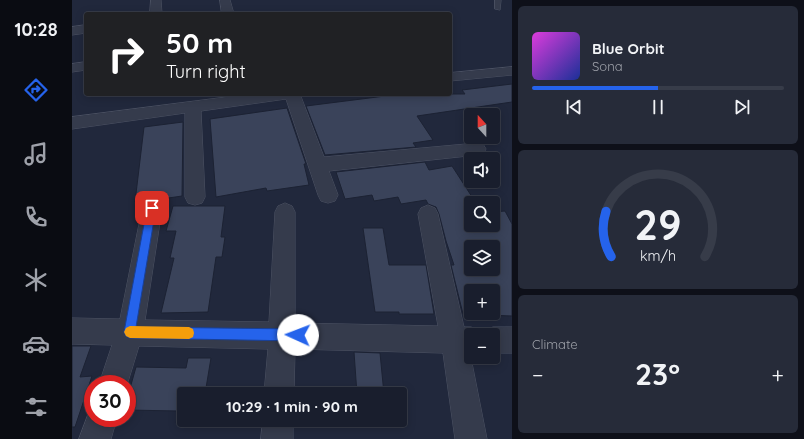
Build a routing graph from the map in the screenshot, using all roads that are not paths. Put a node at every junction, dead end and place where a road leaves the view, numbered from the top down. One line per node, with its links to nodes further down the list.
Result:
1 (156, 0): 5 (street)
2 (225, 0): 6 (street)
3 (498, 0): 4 (lane)
4 (498, 9)
5 (156, 12)
6 (228, 12)
7 (84, 29): 8 (street)
8 (72, 31)
9 (84, 66): 10 (street)
10 (72, 68)
11 (512, 71): 12 (street)
12 (452, 77)
13 (261, 96): 15 (street)
14 (293, 96): 19 (street)
15 (249, 97): 16 (street)
16 (193, 107): 17 (street); 21 (street)
17 (72, 123)
18 (477, 149): 19 (street)
19 (317, 165): 20 (street)
20 (328, 195)
21 (195, 197)
22 (152, 208): 26 (street)
23 (285, 212): 27 (street)
24 (428, 214): 28 (street)
25 (72, 331): 26 (street)
26 (130, 332): 27 (street); 31 (street)
27 (282, 335): 28 (street); 32 (street)
28 (462, 340): 37 (street)
29 (500, 340): 30 (street)
30 (512, 340)
31 (116, 375)
32 (279, 387)
33 (99, 427): 35 (street)
34 (277, 427): 36 (street)
35 (95, 439)
36 (276, 439)
37 (471, 439)

